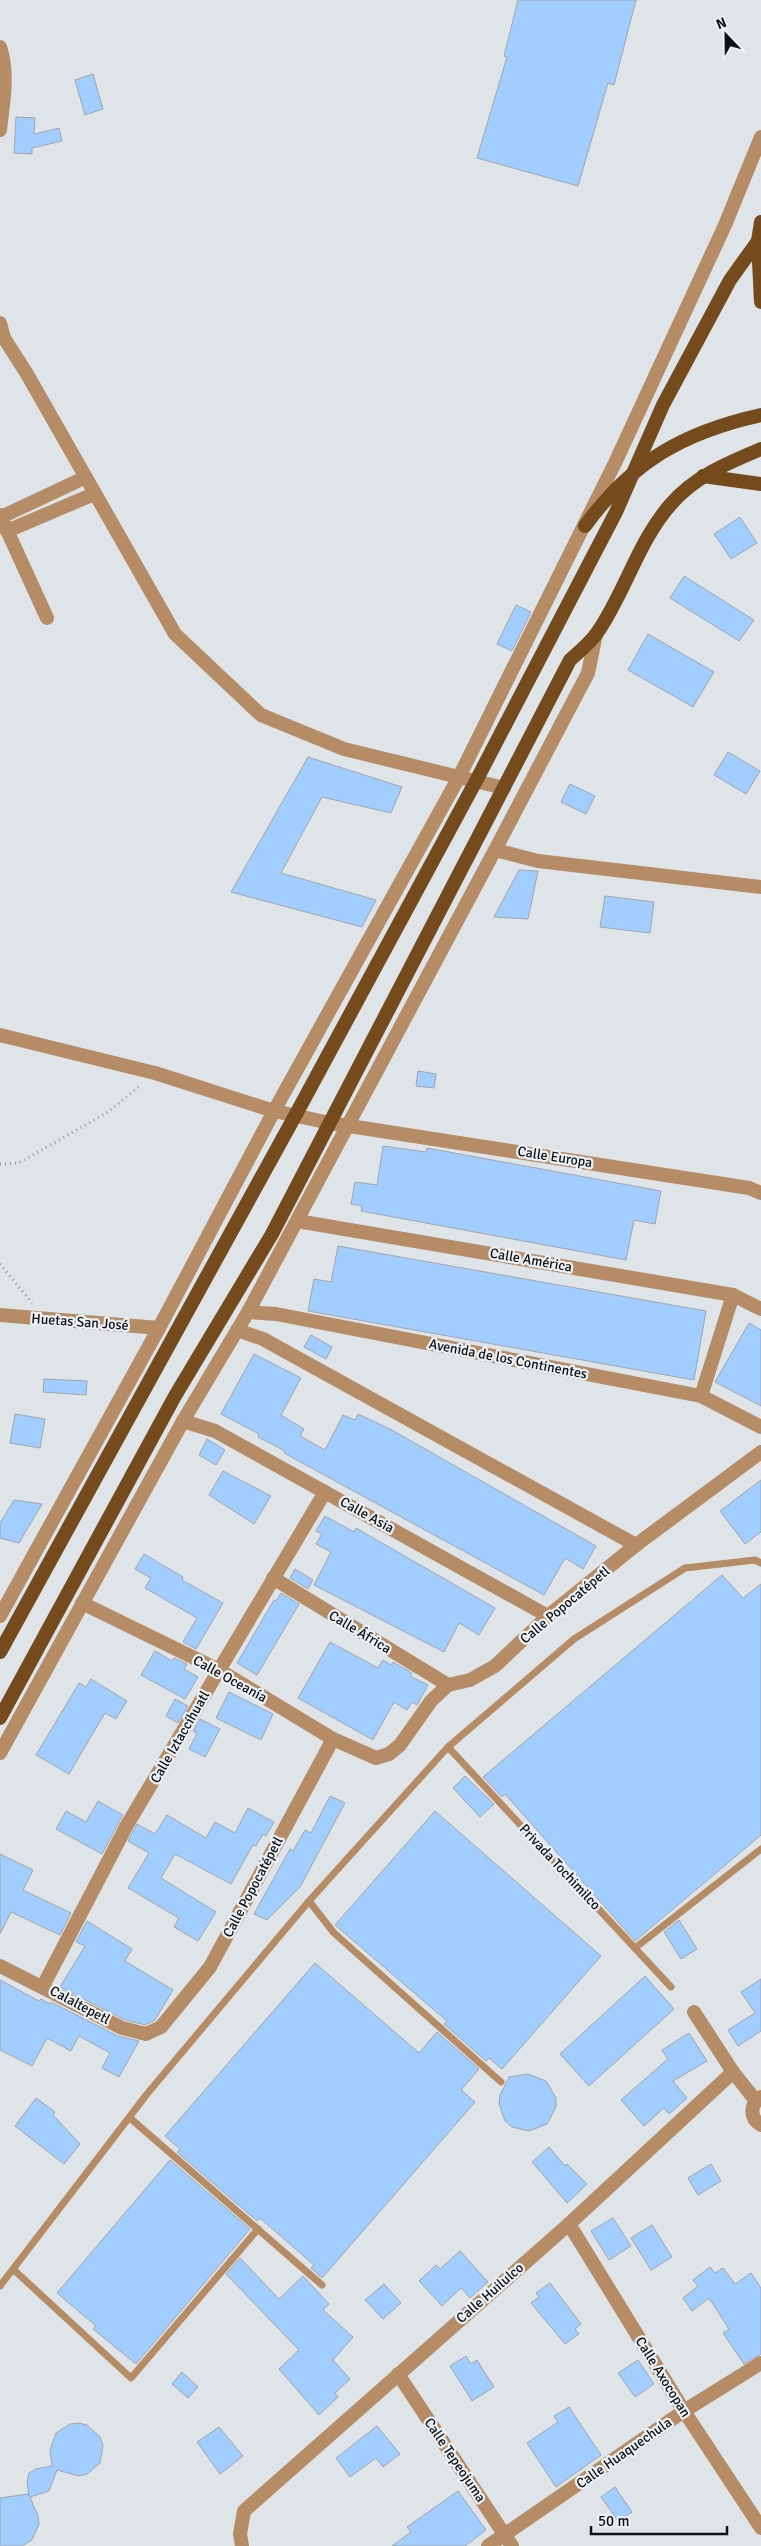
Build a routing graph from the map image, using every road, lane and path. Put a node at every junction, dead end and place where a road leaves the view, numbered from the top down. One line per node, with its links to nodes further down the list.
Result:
1 (0, 47): 2 (street)
2 (0, 130)
3 (761, 137): 16 (street)
4 (761, 222): 5 (main road)
5 (758, 241): 6 (main road); 10 (main road)
6 (761, 302)
7 (0, 323): 12 (street)
8 (761, 415): 10 (main road)
9 (761, 449): 11 (main road)
10 (634, 472): 16 (main road); 21 (main road)
11 (703, 476): 13 (main road); 19 (main road)
12 (84, 478): 14 (street); 15 (street)
13 (761, 484)
14 (94, 494): 17 (street); 20 (street)
15 (1, 516): 17 (street)
16 (584, 526): 20 (street)
17 (7, 531): 18 (street)
18 (47, 618)
19 (596, 634): 22 (main road); 23 (street)
20 (459, 776): 21 (street); 27 (street)
21 (476, 781): 22 (street); 28 (main road)
22 (504, 788): 29 (main road)
23 (495, 850): 24 (street); 30 (street)
24 (761, 887)
25 (0, 1034): 26 (street, Calle Europa)
26 (155, 1073): 27 (street, Calle Europa); 31 (path)
27 (274, 1111): 28 (street, Calle Europa); 40 (street)
28 (295, 1116): 29 (street, Calle Europa); 53 (main road)
29 (330, 1123): 30 (street, Calle Europa); 56 (main road)
30 (347, 1125): 32 (street, Calle Europa); 33 (street)
31 (0, 1164)
32 (761, 1193)
33 (297, 1221): 35 (street, Calle América); 37 (street)
34 (0, 1264): 39 (path)
35 (733, 1295): 36 (street, Calle América); 42 (street)
36 (761, 1309)
37 (248, 1312): 41 (street); 42 (street, Avenida de los Continentes)
38 (0, 1315): 39 (street, Huetas San José)
39 (45, 1319): 40 (street, Huetas San José)
40 (159, 1328): 51 (street)
41 (237, 1330): 43 (street); 47 (street)
42 (701, 1396): 44 (street, Avenida de los Continentes)
43 (183, 1421): 46 (street, Calle Asia); 50 (street)
44 (761, 1427)
45 (761, 1452): 47 (street, Calle Popocatépetl)
46 (325, 1492): 49 (street, Calle Iztaccíhuatl); 52 (street, Calle Asia)
47 (636, 1545): 52 (street, Calle Popocatépetl)
48 (761, 1563): 58 (lane)
49 (273, 1578): 54 (street, Calle Iztaccíhuatl); 55 (street, Calle África)
50 (82, 1603): 54 (street, Calle Oceanía); 59 (street)
51 (0, 1616)
52 (548, 1616): 55 (street, Calle Popocatépetl)
53 (0, 1652)
54 (219, 1670): 57 (street, Calle Oceanía); 65 (street, Calle Iztaccíhuatl)
55 (448, 1685): 60 (street, Calle Popocatépetl)
56 (0, 1718)
57 (333, 1739): 60 (street, Calle Oceanía); 68 (street, Calle Popocatépetl)
58 (448, 1747): 62 (lane); 63 (lane, Privada Tochimilco)
59 (0, 1754)
60 (376, 1758)
61 (761, 1849): 63 (lane)
62 (309, 1901): 70 (lane); 72 (lane)
63 (635, 1948): 66 (lane, Privada Tochimilco)
64 (0, 1966): 65 (street, Calaltepetl)
65 (43, 1986): 68 (street, Calaltepetl)
66 (672, 1987)
67 (694, 2012): 69 (street)
68 (161, 2027)
69 (733, 2072): 71 (street); 74 (street, Calle Huilulco)
70 (501, 2082)
71 (758, 2099): 73 (street)
72 (130, 2118): 75 (lane); 76 (lane)
73 (761, 2125)
74 (569, 2224): 80 (street, Calle Huilulco); 81 (street, Calle Axocopan)
75 (258, 2229): 76 (lane); 77 (lane)
76 (14, 2270): 78 (lane)
77 (322, 2285)
78 (0, 2286)
79 (761, 2363): 81 (street, Calle Huaquechula)
80 (398, 2374): 83 (street, Calle Tepeojuma); 84 (street, Calle Huilulco)
81 (684, 2411): 82 (street, Calle Axocopan); 83 (street, Calle Huaquechula)
82 (761, 2528)
83 (509, 2541): 85 (street, Calle Huaquechula)
84 (242, 2546)
85 (488, 2546)

